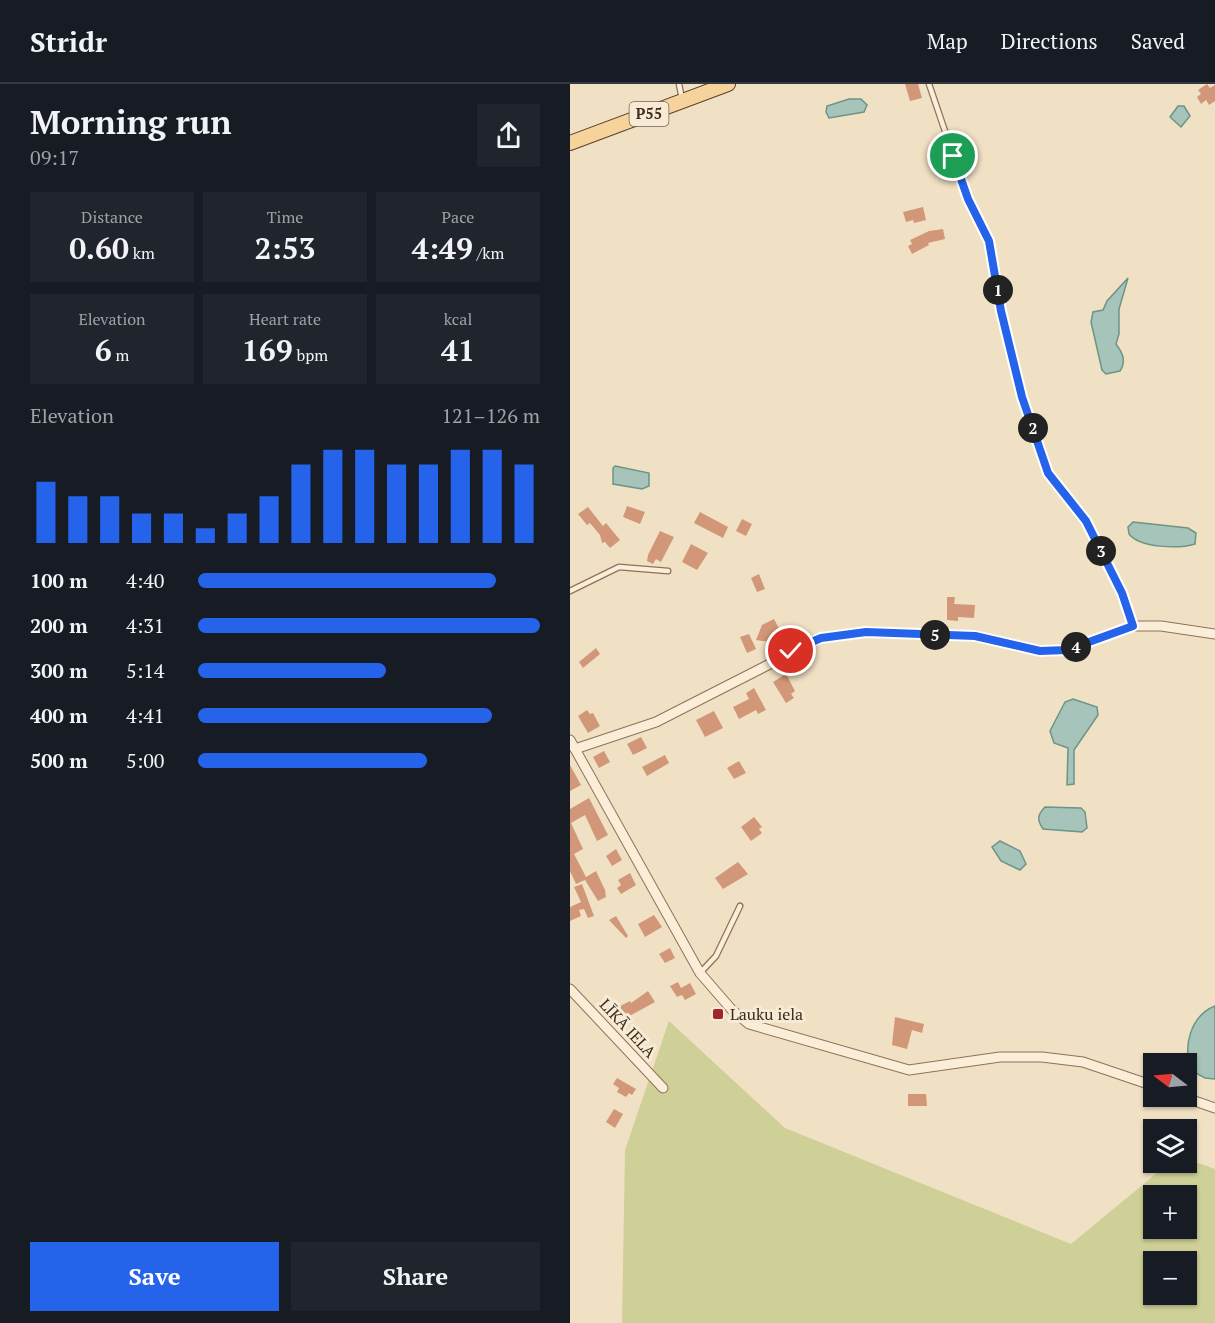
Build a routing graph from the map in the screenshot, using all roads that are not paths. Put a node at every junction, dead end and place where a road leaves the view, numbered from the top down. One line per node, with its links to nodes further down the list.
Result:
1 (679, 84): 4 (lane)
2 (728, 84): 4 (main road, P55)
3 (929, 84): 8 (lane)
4 (682, 101): 5 (main road, P55)
5 (570, 143)
6 (668, 571): 7 (lane)
7 (570, 591)
8 (1133, 626): 9 (street); 10 (street)
9 (1215, 634)
10 (573, 745): 12 (street)
11 (740, 906): 12 (lane)
12 (700, 973): 14 (street)
13 (570, 989): 15 (street, LĪKĀ IELA)
14 (1143, 1082)
15 (663, 1088)
16 (1197, 1102): 17 (street)
17 (1215, 1108)

